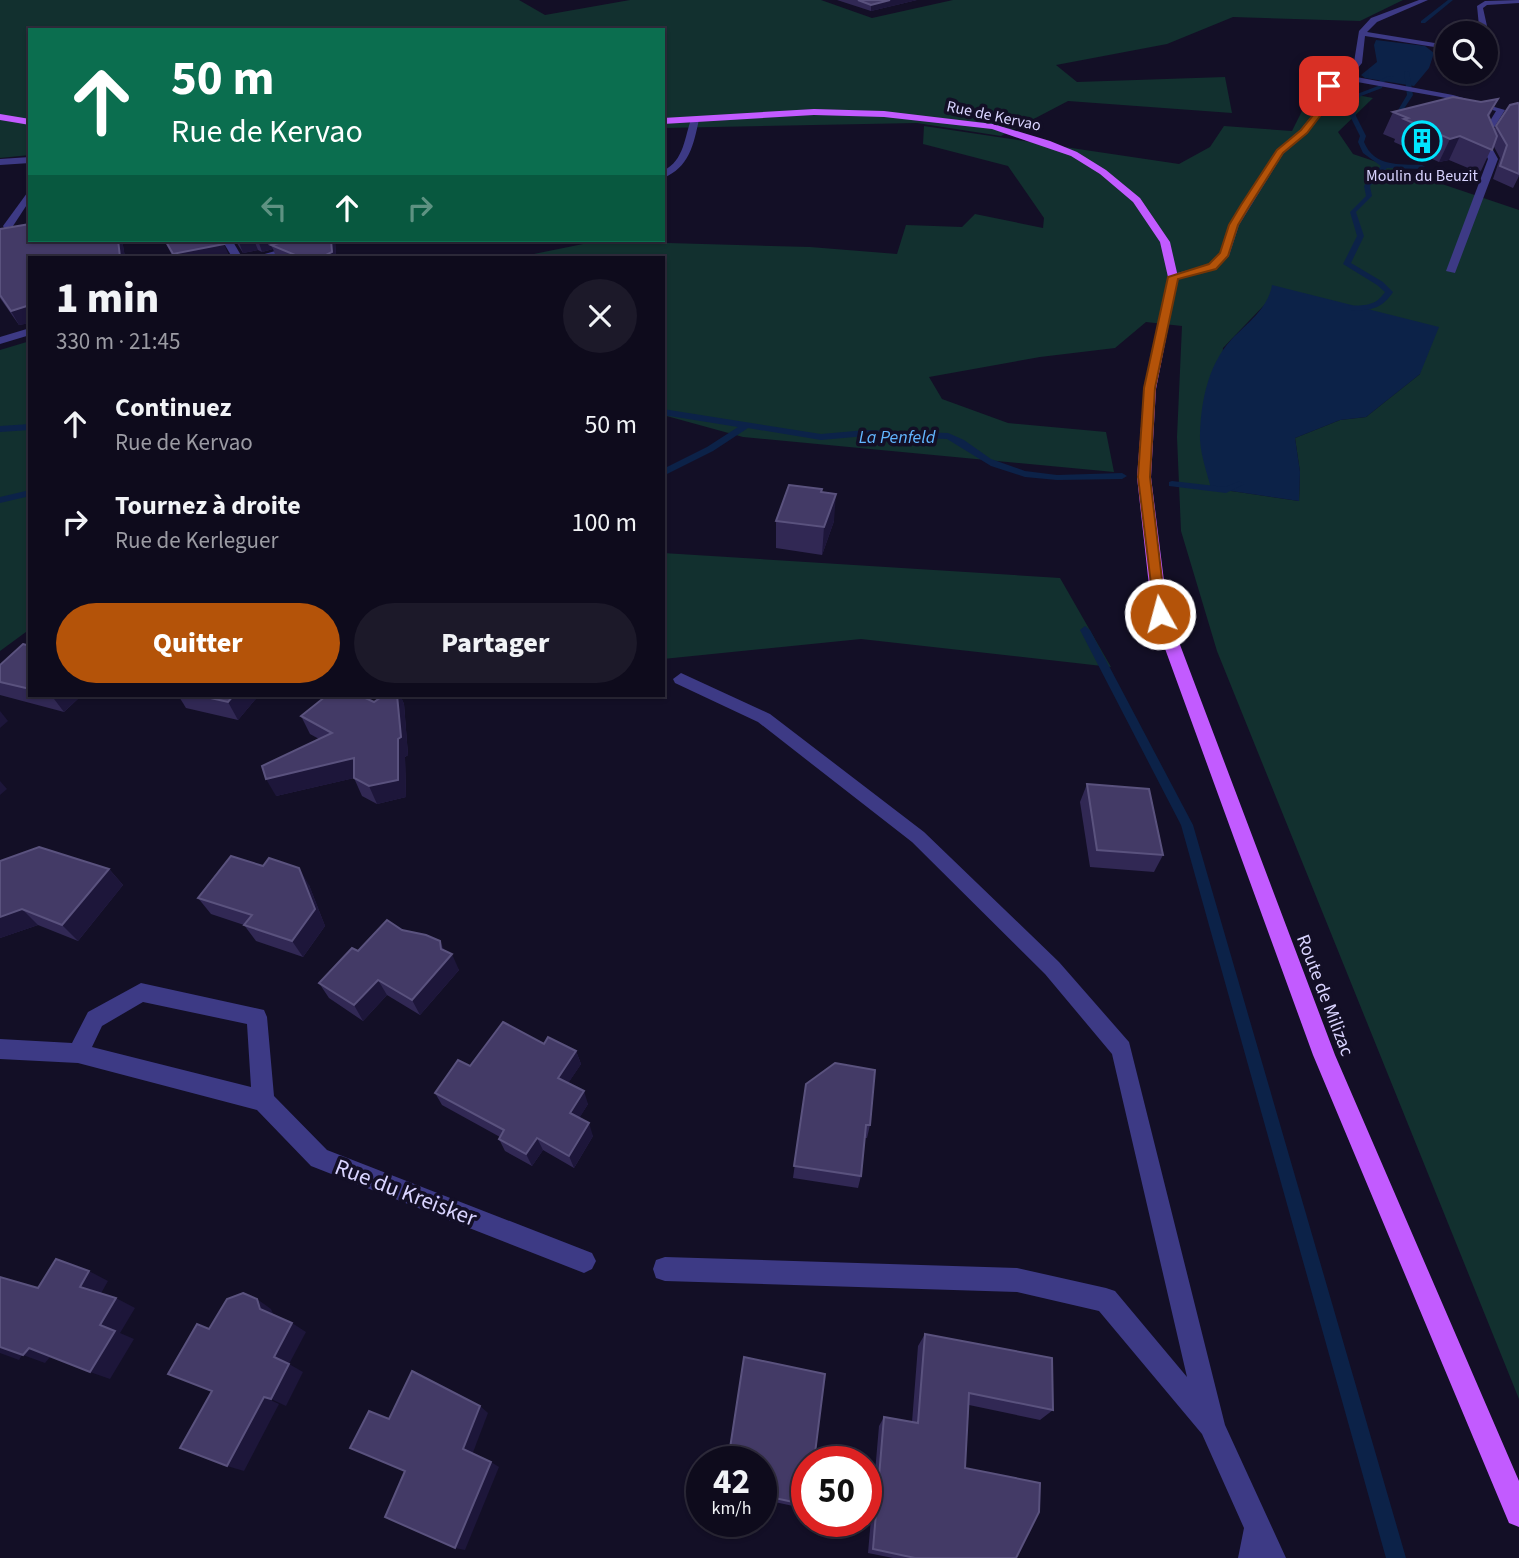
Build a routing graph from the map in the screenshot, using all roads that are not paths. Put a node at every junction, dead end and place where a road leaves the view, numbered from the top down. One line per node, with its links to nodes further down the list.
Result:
1 (1425, 0): 4 (street)
2 (1519, 1): 3 (street)
3 (1482, 21)
4 (1362, 33): 5 (street); 6 (street)
5 (1435, 45)
6 (1345, 77): 18 (street); 19 (street)
7 (0, 117): 10 (main road)
8 (695, 119): 9 (main road, Rue de Kervao); 13 (street); 19 (main road, Rue de Kervao)
9 (665, 121)
10 (28, 122)
11 (28, 160): 12 (street)
12 (0, 162)
13 (665, 174)
14 (28, 195): 15 (street)
15 (8, 226)
16 (317, 242): 17 (street)
17 (263, 256)
18 (1451, 271)
19 (1173, 277): 22 (main road, Rue de Kervao)
20 (28, 332): 21 (street)
21 (0, 341)
22 (1144, 477): 30 (main road, Route de Milizac)
23 (681, 679): 29 (street)
24 (0, 1049): 25 (street)
25 (78, 1053): 26 (street); 26 (street)
26 (263, 1101): 27 (street, Rue du Kreisker)
27 (584, 1261)
28 (664, 1269): 29 (street)
29 (1212, 1427): 31 (street)
30 (1519, 1513)
31 (1258, 1527): 32 (street); 33 (street)
32 (1252, 1558)
33 (1272, 1558)

